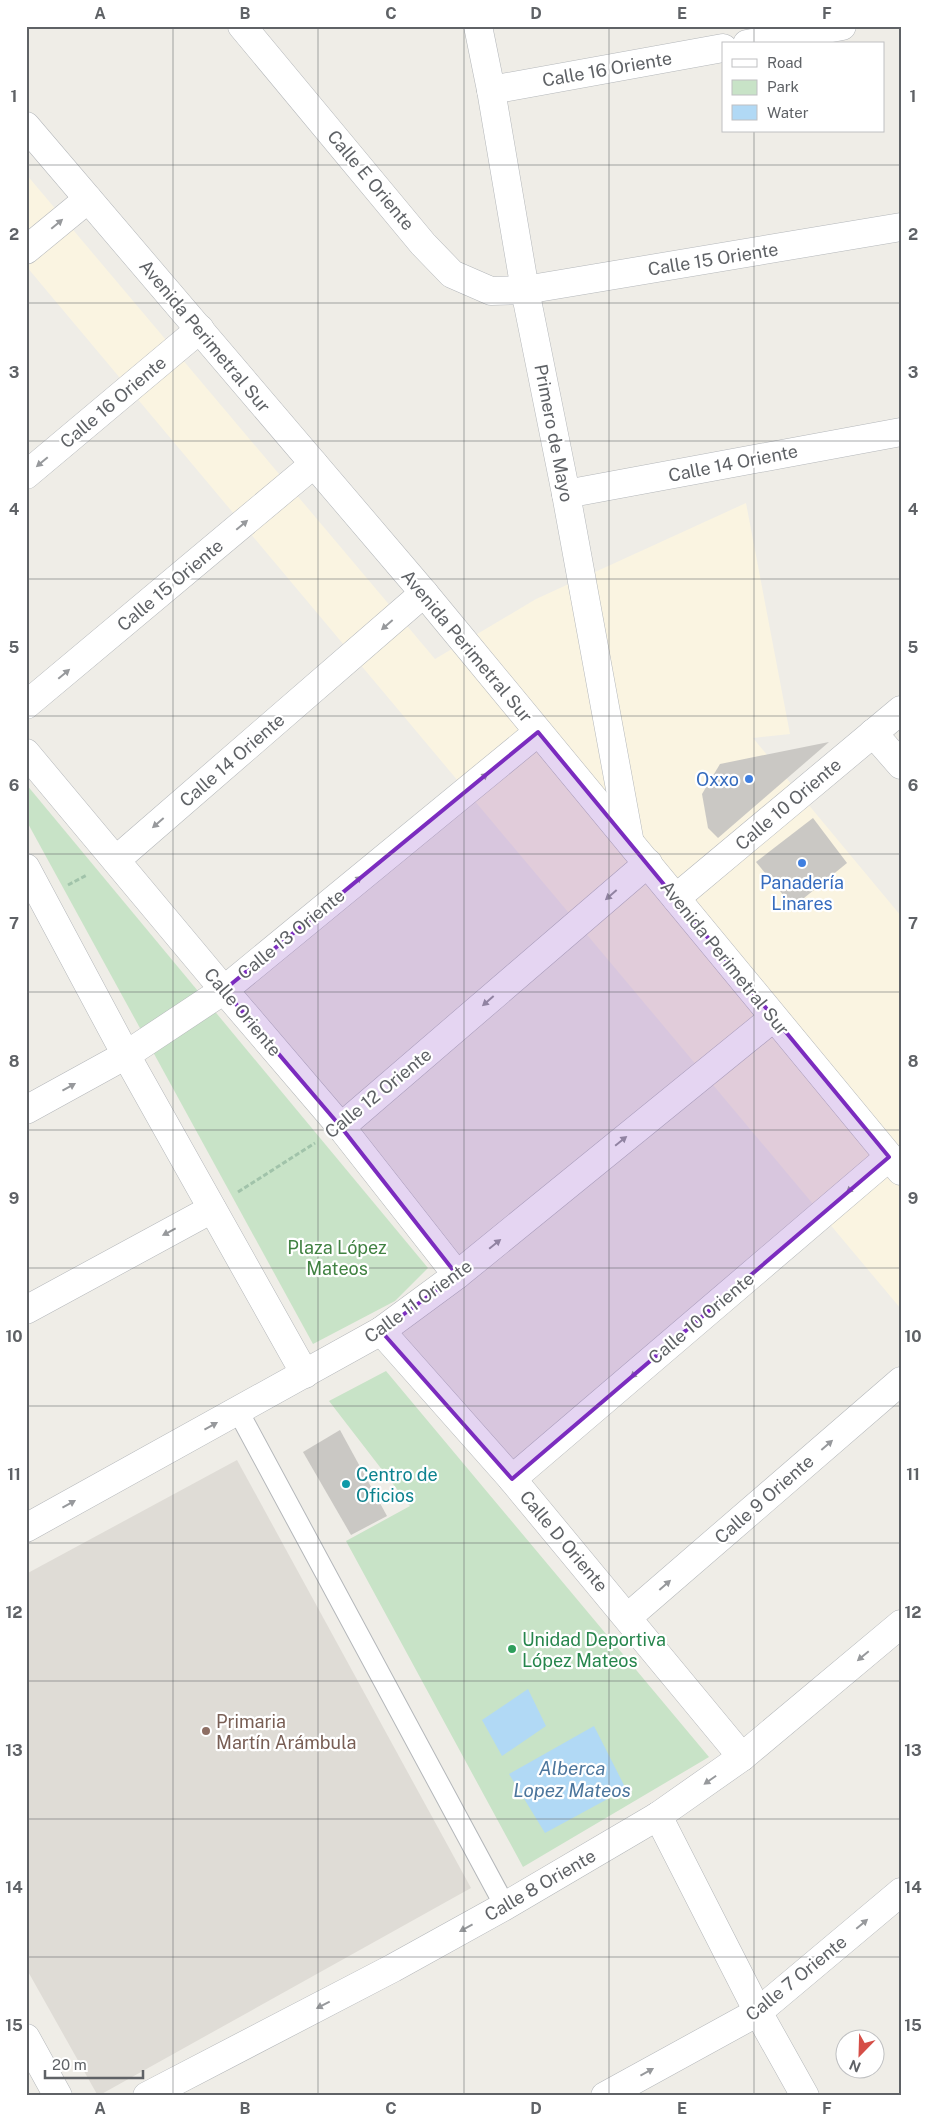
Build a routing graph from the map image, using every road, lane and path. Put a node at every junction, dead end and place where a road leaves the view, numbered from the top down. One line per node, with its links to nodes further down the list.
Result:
1 (242, 26): 11 (street, Calle E Oriente)
2 (478, 26): 6 (street, Primero de Mayo)
3 (842, 26): 4 (street)
4 (758, 42)
5 (722, 48): 6 (street, Calle 16 Oriente)
6 (491, 90): 11 (street, Primero de Mayo)
7 (26, 126): 8 (street, Avenida Perimetral Sur)
8 (88, 198): 10 (street, one-way to 8); 12 (street, Avenida Perimetral Sur)
9 (901, 227): 11 (street, Calle 15 Oriente)
10 (26, 250)
11 (525, 290): 16 (street, Primero de Mayo)
12 (200, 329): 14 (street, Avenida Perimetral Sur); 15 (street, Calle 16 Oriente, one-way to 15)
13 (901, 432): 16 (street, Calle 14 Oriente)
14 (314, 464): 17 (street, Avenida Perimetral Sur); 18 (street, Calle 15 Oriente, one-way to 14)
15 (26, 475)
16 (566, 494): 24 (street, Primero de Mayo)
17 (424, 593): 20 (street, Avenida Perimetral Sur); 25 (street, Calle 14 Oriente, one-way to 25)
18 (26, 705)
19 (901, 710): 21 (street, Calle 10 Oriente)
20 (538, 732): 24 (street, Avenida Perimetral Sur); 30 (street, Calle 13 Oriente, one-way to 20)
21 (873, 734): 23 (street); 28 (street, Calle 10 Oriente)
22 (26, 753): 25 (street, Calle Oriente)
23 (901, 765)
24 (629, 841): 26 (street, Avenida Perimetral Sur)
25 (116, 860): 29 (path); 30 (street, Calle Oriente)
26 (648, 863): 28 (street, Avenida Perimetral Sur); 34 (street, Calle 12 Oriente, one-way to 34)
27 (26, 868): 29 (street)
28 (676, 898): 31 (street, Avenida Perimetral Sur)
29 (35, 903): 32 (street)
30 (224, 990): 32 (street, Calle 13 Oriente); 34 (street, Calle Oriente)
31 (772, 1018): 35 (street, Avenida Perimetral Sur); 37 (street, Calle 11 Oriente, one-way to 31)
32 (126, 1056): 33 (street, Calle 13 Oriente, one-way to 32); 36 (street)
33 (26, 1110)
34 (341, 1127): 36 (path, Calle 12 Oriente); 37 (street, Calle Oriente)
35 (895, 1164): 43 (street, Calle 10 Oriente, one-way to 43)
36 (212, 1209): 38 (street, one-way to 38); 40 (street)
37 (457, 1274): 39 (street, Calle 11 Oriente)
38 (26, 1310)
39 (381, 1331): 40 (street, Calle 11 Oriente); 43 (street, Calle D Oriente)
40 (305, 1374): 42 (street, Calle 11 Oriente)
41 (901, 1381): 45 (street, Calle 9 Oriente, one-way to 41)
42 (238, 1411): 44 (street, Calle 11 Oriente, one-way to 42); 50 (lane)
43 (512, 1479): 45 (street, Calle D Oriente)
44 (26, 1528)
45 (628, 1617): 47 (street, Calle D Oriente)
46 (901, 1624): 47 (street, Calle 8 Oriente, one-way to 47)
47 (742, 1757): 48 (street, Calle 8 Oriente, one-way to 48)
48 (658, 1816): 50 (street, Calle 8 Oriente); 51 (street)
49 (901, 1892): 51 (street, Calle 7 Oriente, one-way to 49)
50 (505, 1906): 54 (street, Calle 8 Oriente, one-way to 54)
51 (758, 2012): 55 (street, Calle 7 Oriente, one-way to 51); 56 (street)
52 (26, 2038): 53 (street)
53 (58, 2096)
54 (148, 2096)
55 (605, 2096)
56 (805, 2096)

